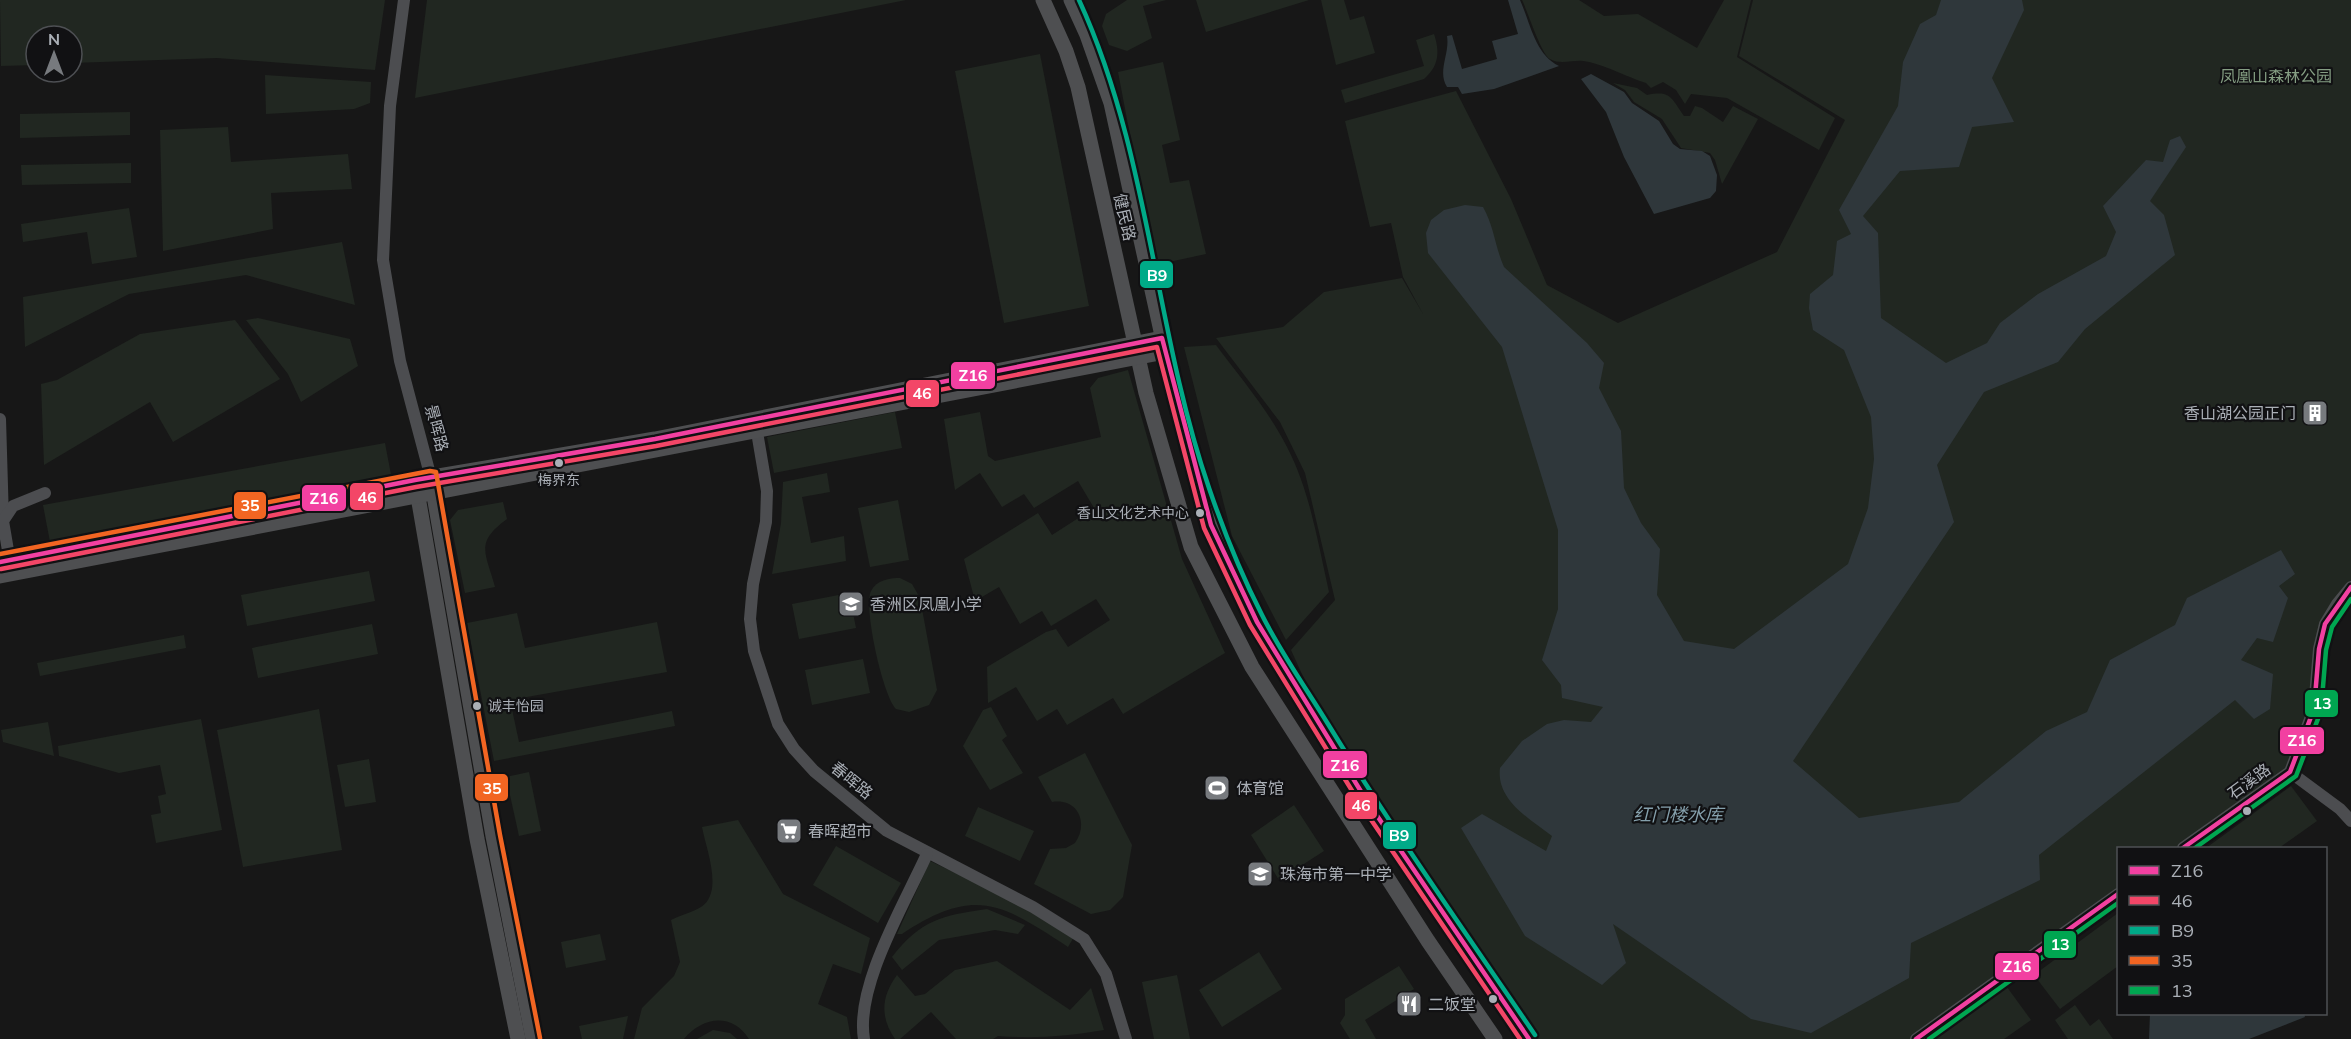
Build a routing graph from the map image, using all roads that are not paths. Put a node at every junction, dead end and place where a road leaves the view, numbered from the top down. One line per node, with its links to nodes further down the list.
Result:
1 (404, 0): 8 (street, 景晖路)
2 (1043, 0): 5 (main road, 健民路)
3 (1071, 0): 4 (main road, 健民路)
4 (1163, 345): 5 (main road); 24 (main road, 健民路)
5 (1136, 350): 7 (main road); 8 (main road); 23 (main road, 健民路)
6 (0, 419): 11 (street)
7 (757, 432): 8 (main road); 17 (street, 春晖路)
8 (433, 485): 9 (main road); 20 (main road, 景晖路)
9 (416, 488): 12 (main road); 19 (main road)
10 (45, 493): 11 (street)
11 (3, 521): 12 (street)
12 (5, 568)
13 (2351, 587): 14 (street, 石溪路)
14 (2290, 772): 15 (street); 16 (street, 石溪路)
15 (2351, 821)
16 (2186, 847)
17 (927, 854): 21 (street); 22 (street, 春晖路)
18 (2117, 895): 25 (street)
19 (518, 1039)
20 (533, 1039)
21 (864, 1039)
22 (1126, 1039)
23 (1495, 1039)
24 (1529, 1039)
25 (1916, 1039)

